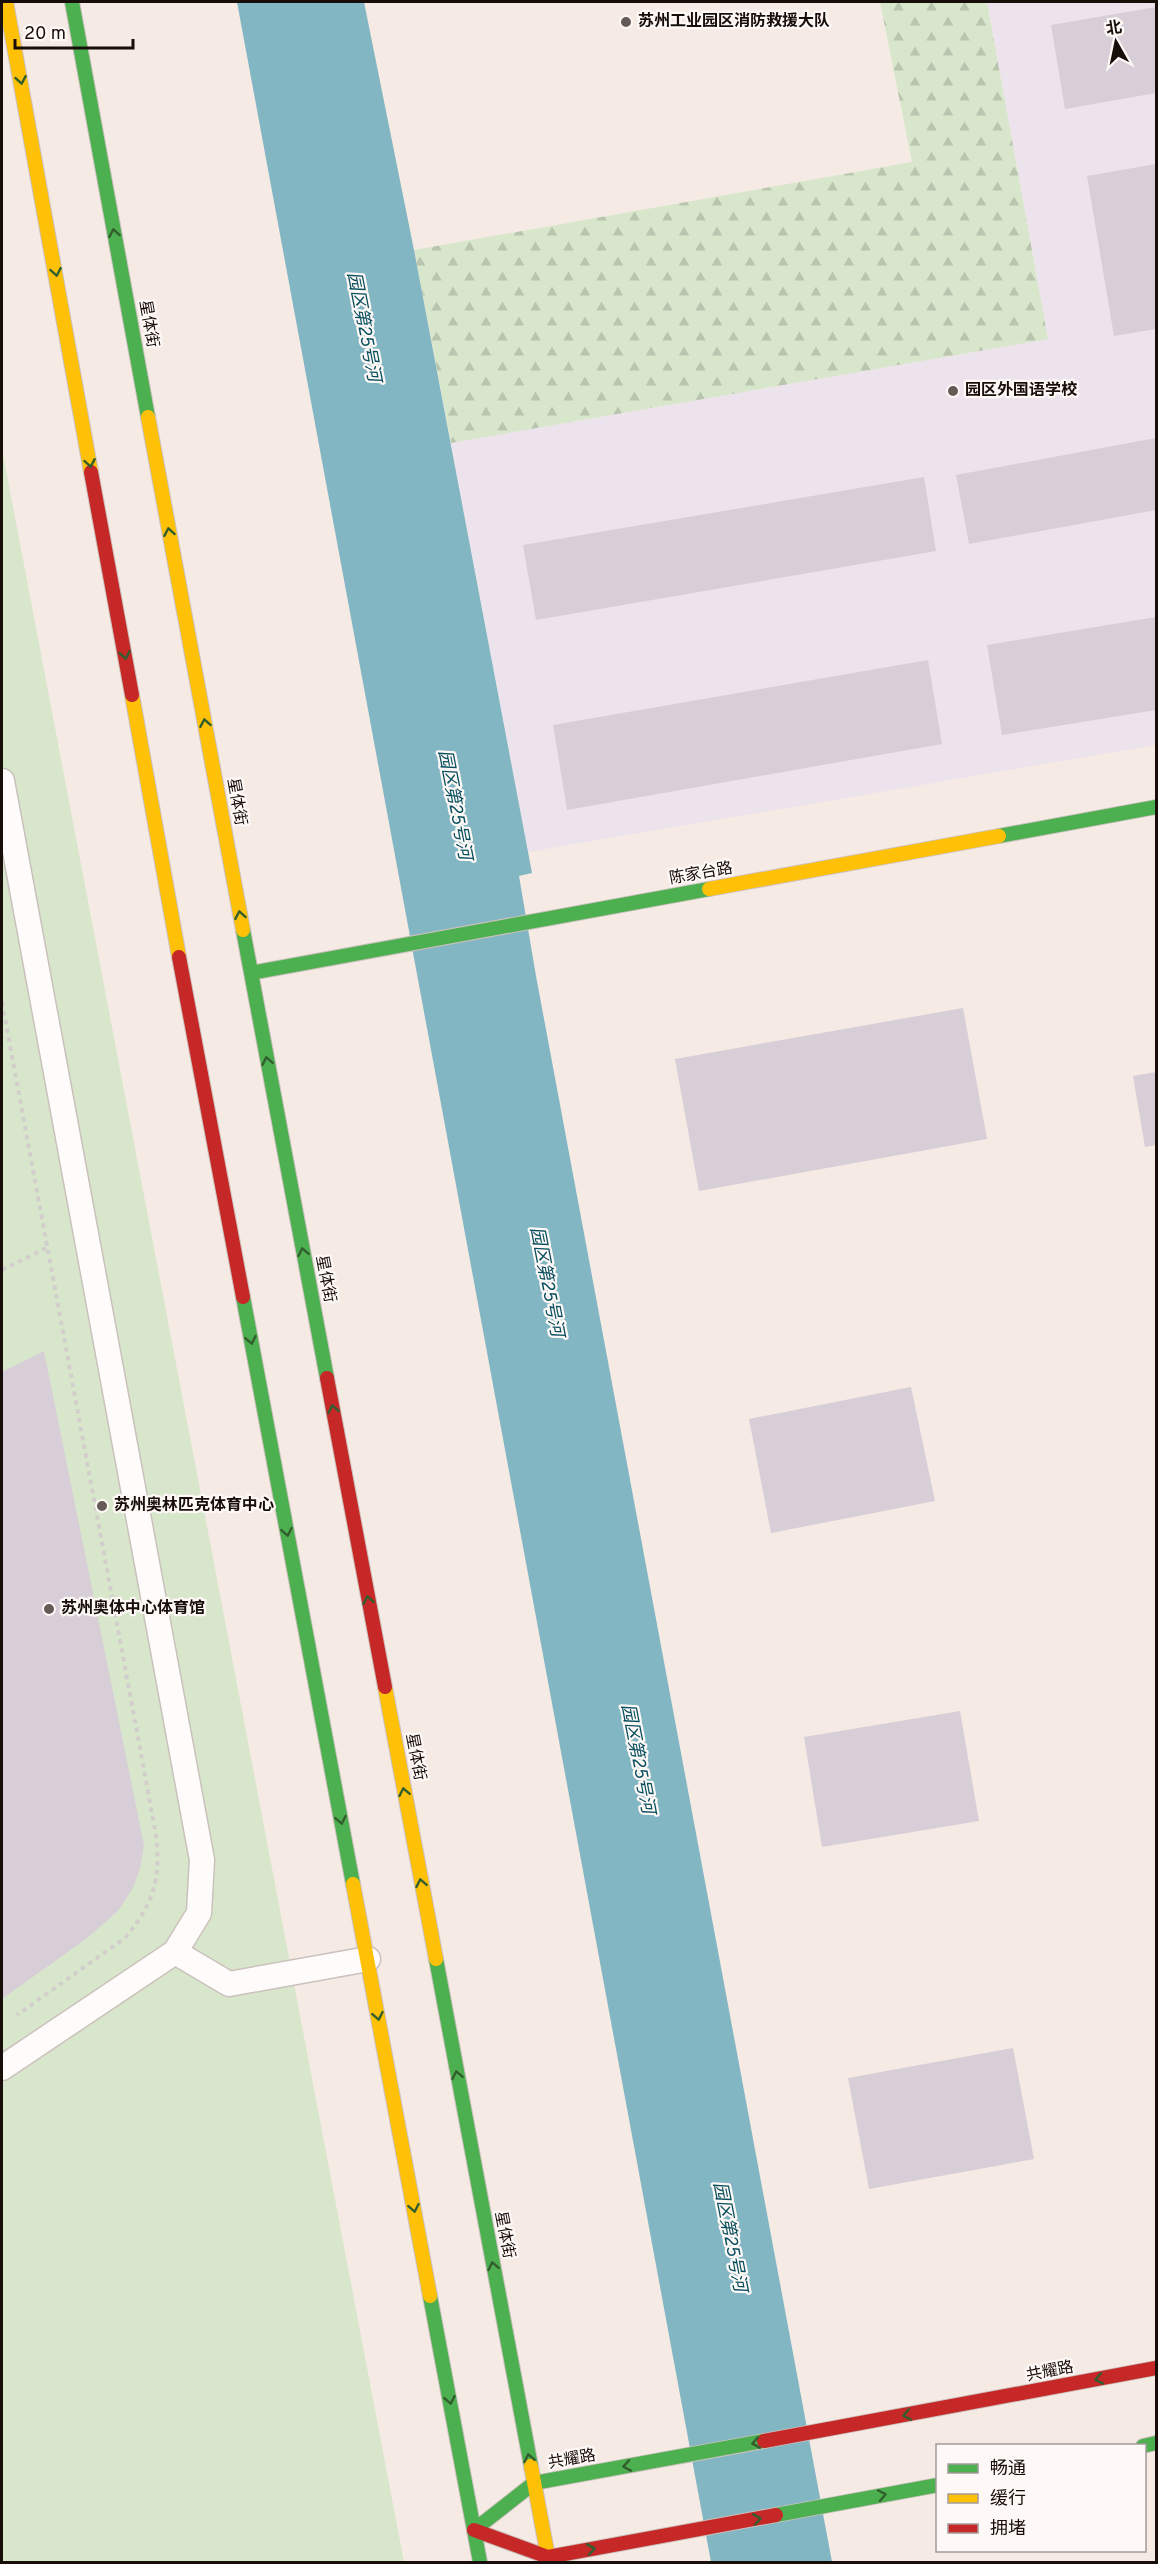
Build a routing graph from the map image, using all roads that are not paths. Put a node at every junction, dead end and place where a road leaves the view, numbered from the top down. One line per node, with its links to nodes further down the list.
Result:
1 (6, 2): 7 (street, one-way to 7)
2 (72, 2): 5 (street, 星体街, one-way to 2)
3 (2, 781): 6 (lane)
4 (1156, 807): 5 (street, 陈家台路)
5 (251, 973): 10 (street, 星体街, one-way to 5)
6 (175, 1952): 7 (lane); 8 (lane)
7 (368, 1959): 12 (street, one-way to 12)
8 (2, 2068)
9 (1156, 2368): 10 (street, 共耀路, one-way to 10)
10 (534, 2483): 12 (street, 共耀路); 13 (street, 星体街)
11 (936, 2485): 13 (street, one-way to 11)
12 (474, 2530): 13 (street); 14 (street)
13 (548, 2560)
14 (480, 2562)

